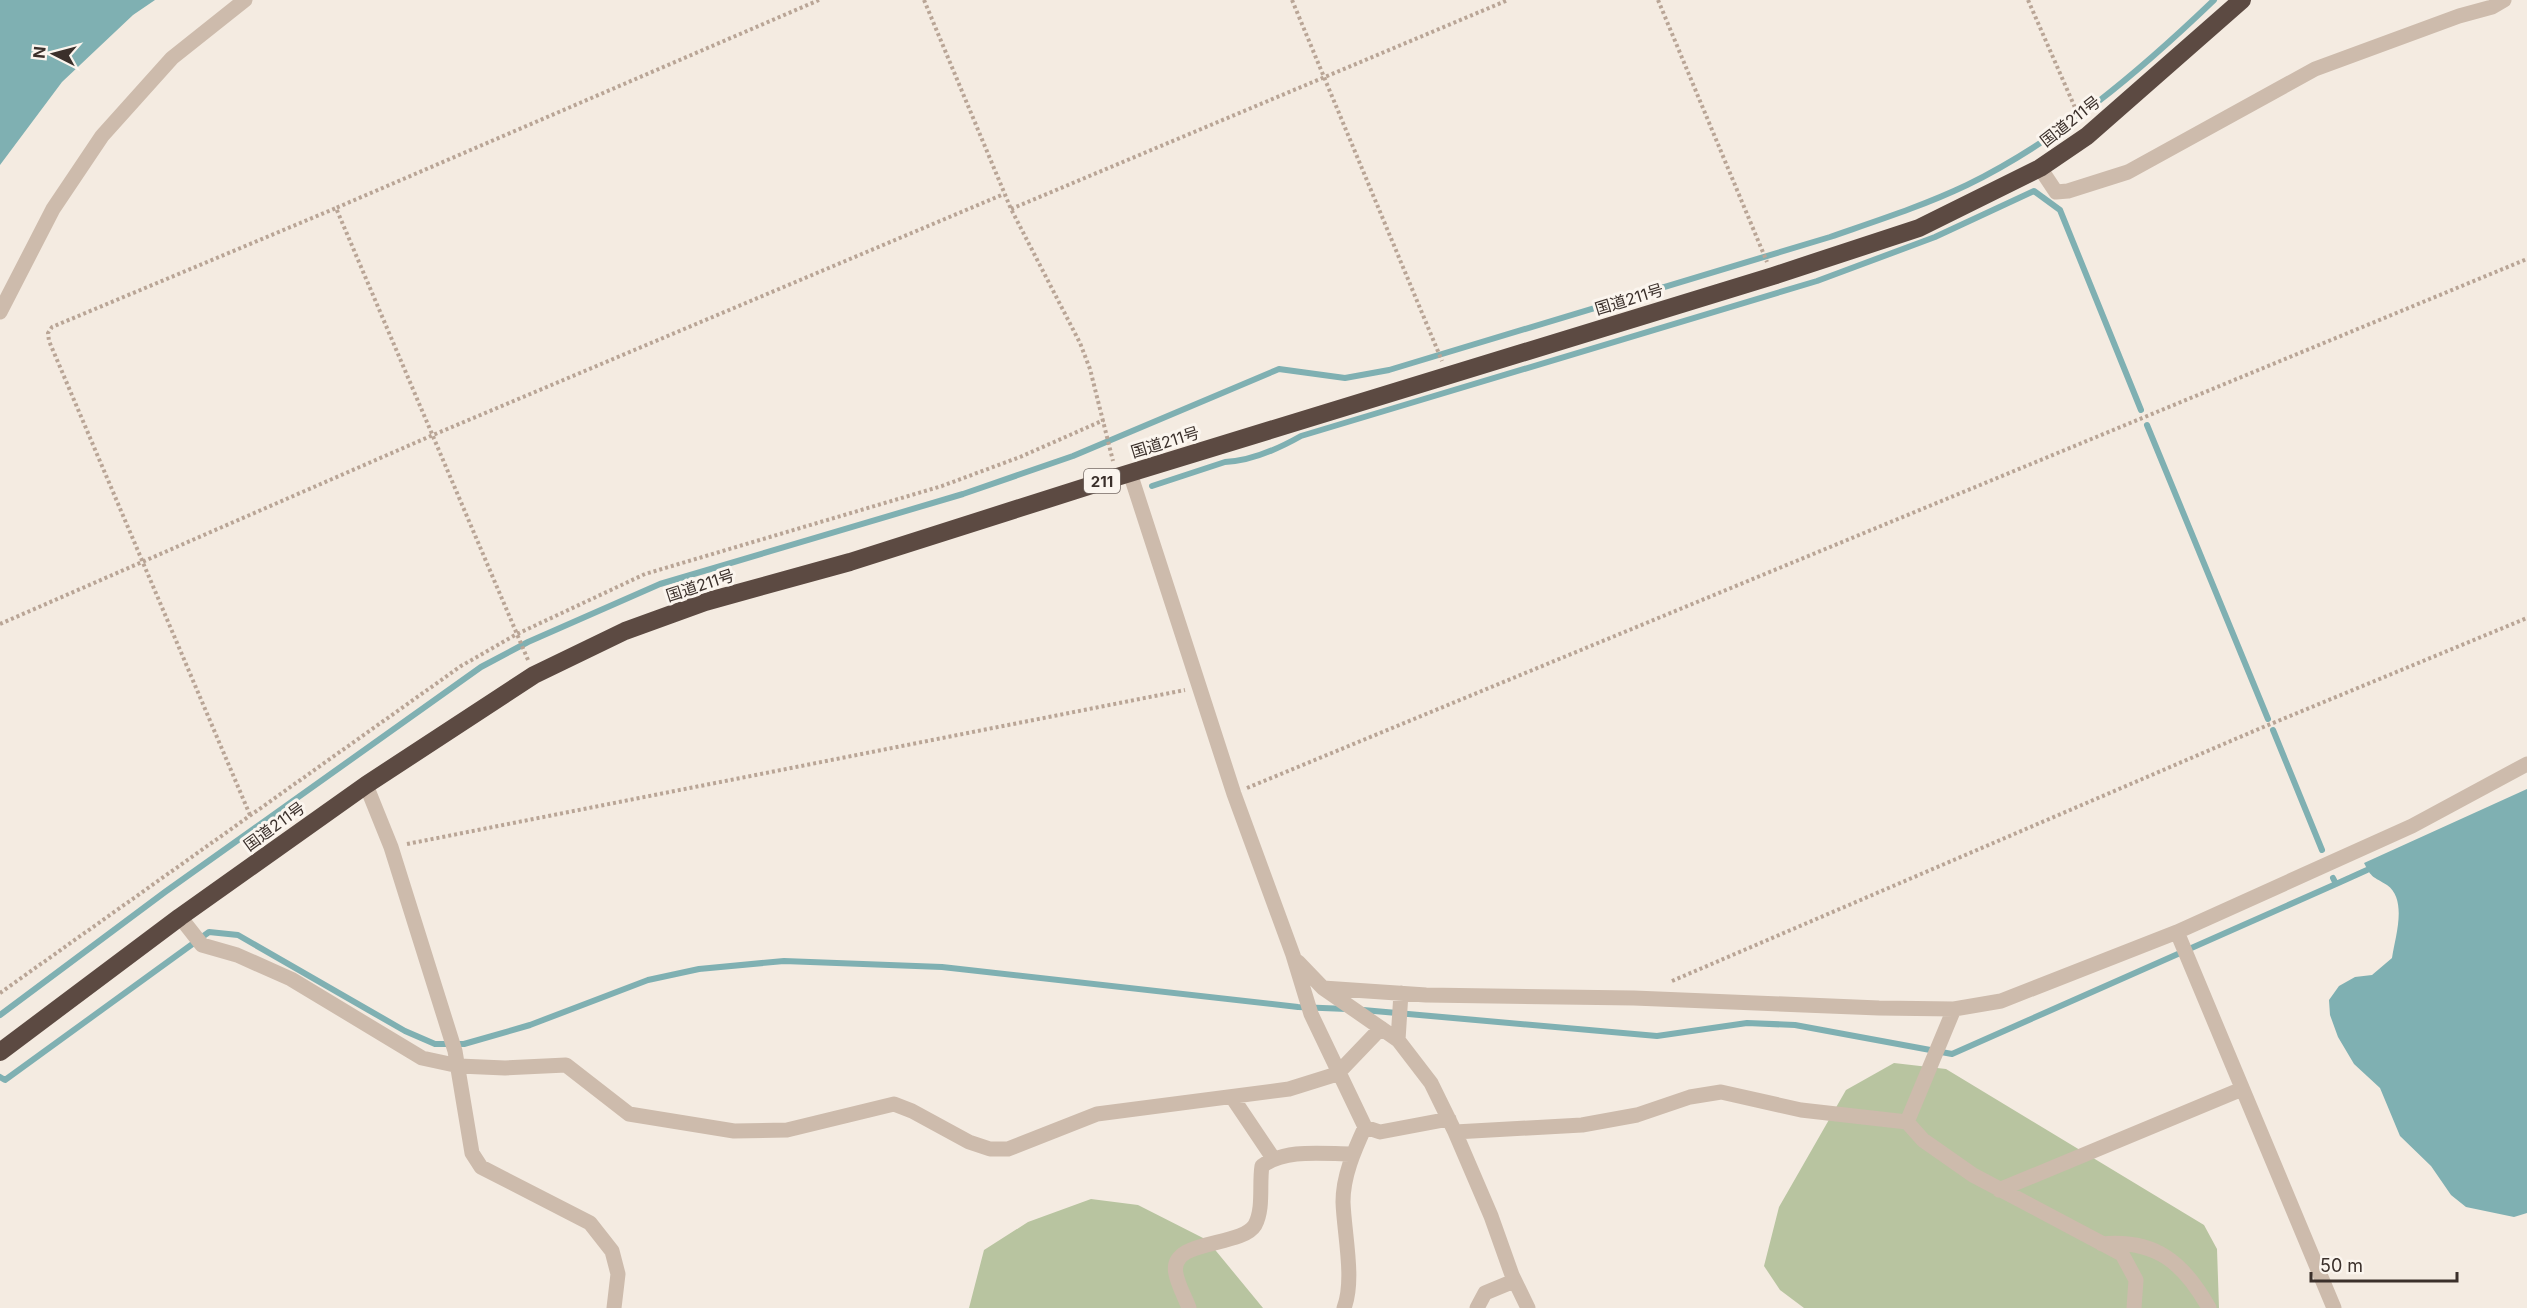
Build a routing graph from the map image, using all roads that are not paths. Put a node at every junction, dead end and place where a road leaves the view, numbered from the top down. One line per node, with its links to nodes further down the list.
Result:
1 (245, 0): 5 (street)
2 (2242, 0): 4 (highway, 国道211号 / 211)
3 (2504, 0): 4 (street)
4 (2040, 168): 6 (highway, 国道211号 / 211)
5 (0, 312)
6 (1123, 475): 8 (highway, 国道211号 / 211); 11 (street)
7 (2527, 764): 10 (street)
8 (366, 785): 9 (highway, 国道211号 / 211); 17 (street)
9 (186, 924): 17 (street); 18 (highway, 国道211号 / 211)
10 (2180, 938): 14 (street); 20 (street)
11 (1293, 955): 12 (street); 19 (street)
12 (1323, 988): 13 (street); 15 (street)
13 (1400, 999): 14 (street); 16 (street)
14 (1954, 1009): 22 (street)
15 (1381, 1028): 16 (street); 19 (street)
16 (1398, 1041): 23 (street)
17 (455, 1051): 21 (street); 30 (street)
18 (0, 1052)
19 (1337, 1074): 21 (street); 24 (street)
20 (2242, 1089): 27 (street); 37 (street)
21 (1232, 1096): 26 (street)
22 (1908, 1122): 23 (street); 27 (street)
23 (1452, 1125): 24 (street); 29 (street)
24 (1365, 1127): 25 (street)
25 (1353, 1154): 26 (street); 32 (street)
26 (1273, 1158): 31 (street)
27 (1999, 1190): 28 (street)
28 (2099, 1244): 35 (street); 36 (street)
29 (1514, 1281): 33 (street); 34 (street)
30 (614, 1308)
31 (1189, 1308)
32 (1344, 1308)
33 (1477, 1308)
34 (1528, 1308)
35 (2134, 1308)
36 (2209, 1308)
37 (2334, 1308)

